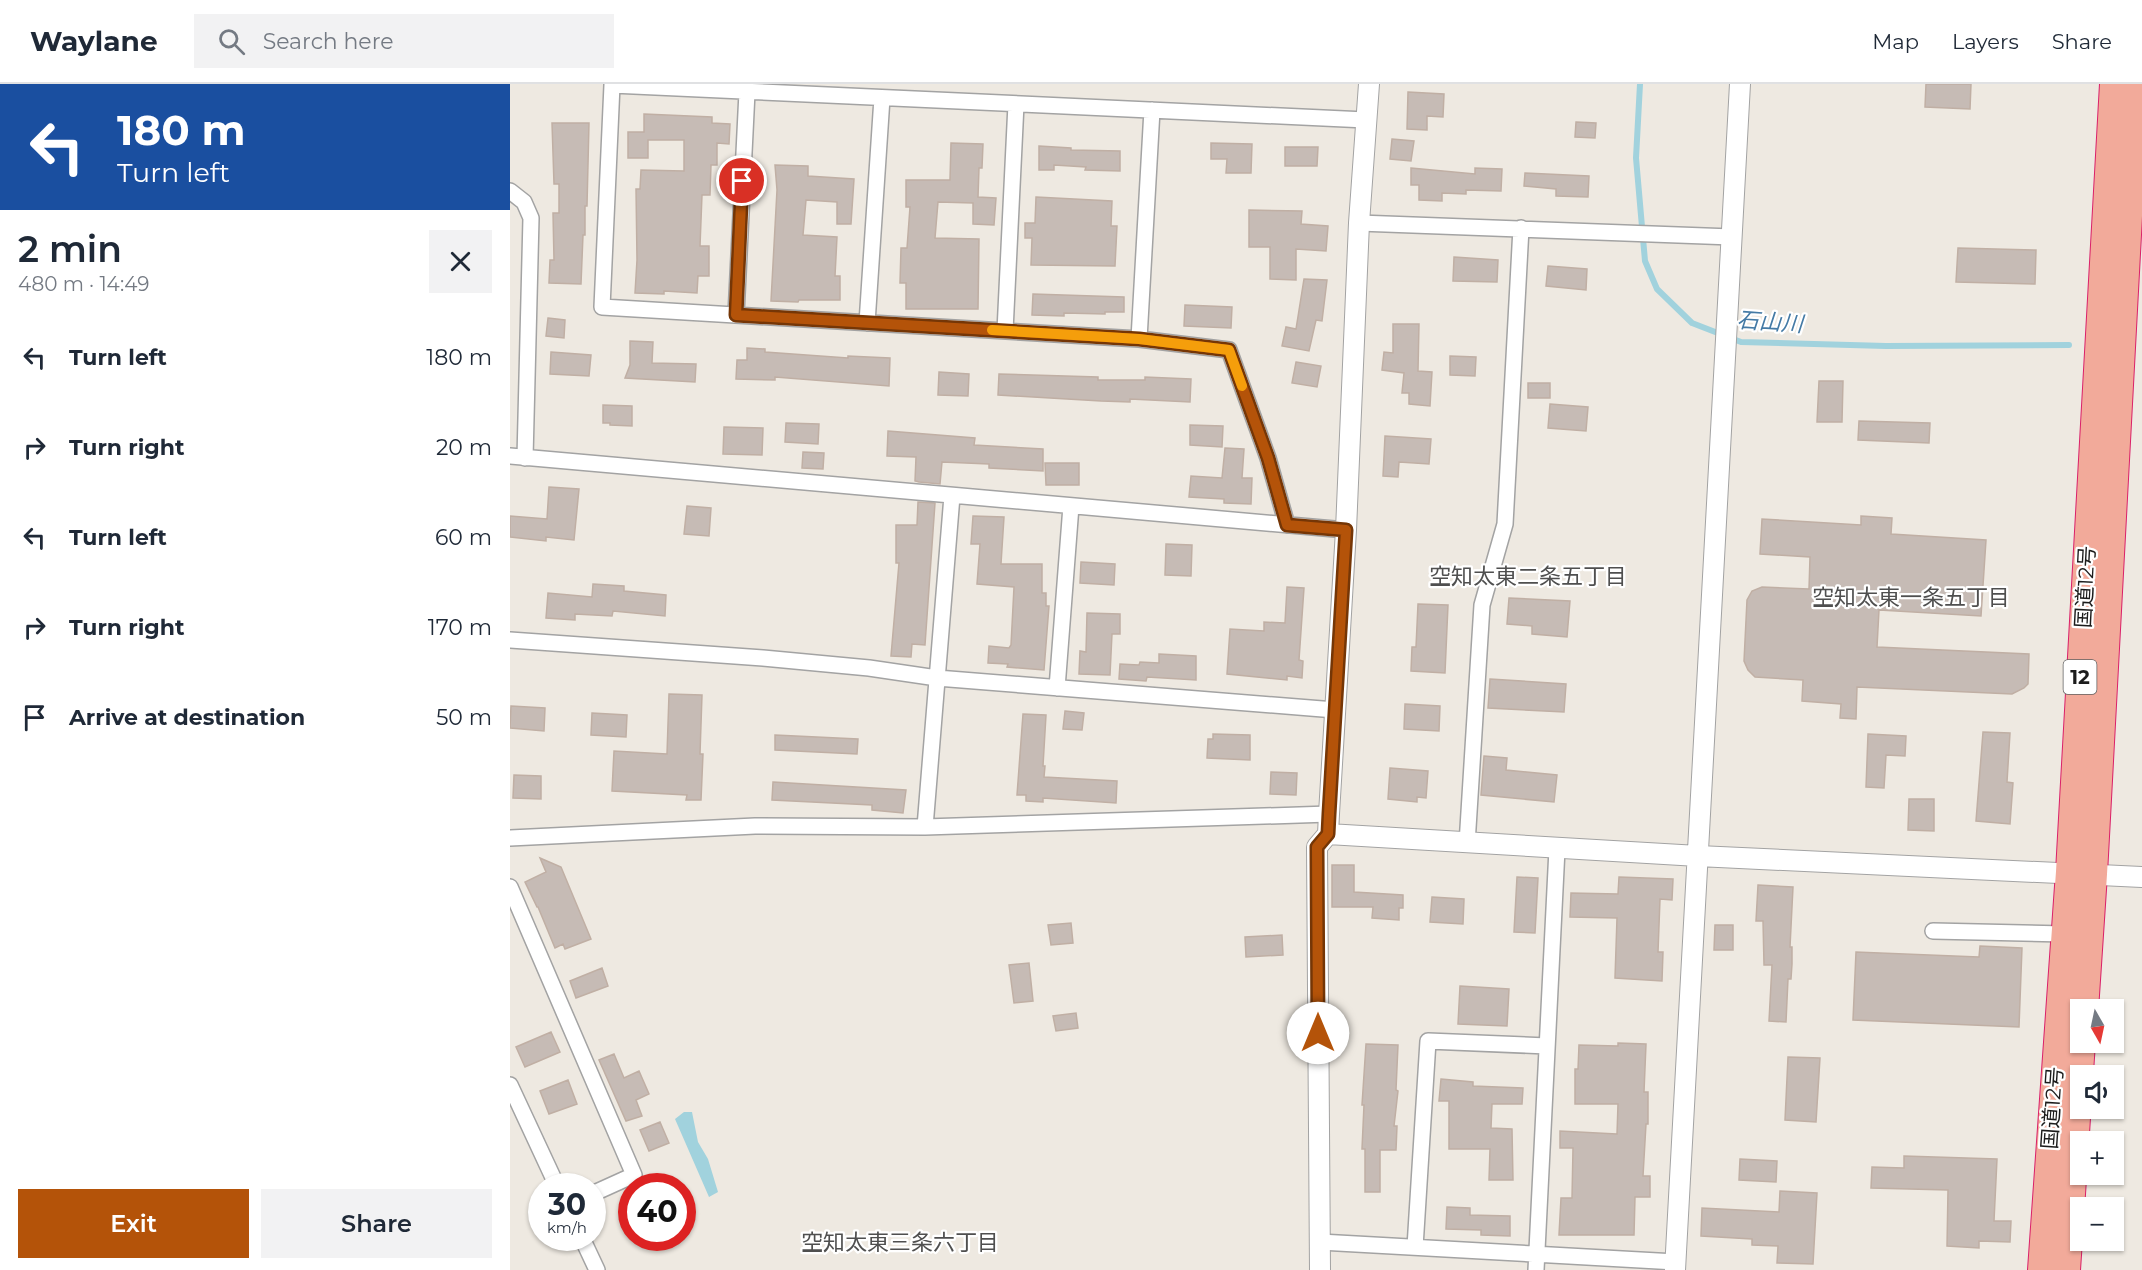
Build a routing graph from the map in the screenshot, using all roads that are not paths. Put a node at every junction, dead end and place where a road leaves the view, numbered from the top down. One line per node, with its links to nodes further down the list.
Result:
1 (1369, 84): 9 (street)
2 (1740, 84): 13 (street)
3 (2113, 84): 33 (highway, 国道12号 / 12)
4 (2136, 84): 33 (highway, 国道12号 / 12)
5 (747, 92): 6 (street); 14 (street); 14 (street)
6 (882, 98): 7 (street); 15 (street)
7 (1016, 104): 8 (street); 16 (street)
8 (1152, 110): 9 (street); 17 (street)
9 (1366, 120): 11 (street)
10 (510, 191): 18 (street)
11 (1359, 223): 12 (street); 22 (street)
12 (1521, 228): 13 (street); 30 (street)
13 (1732, 237): 32 (street)
14 (736, 315): 15 (street)
15 (867, 323): 16 (street)
16 (1005, 331): 17 (street)
17 (1139, 339): 21 (street)
18 (518, 457): 19 (street)
19 (952, 496): 20 (street); 24 (street)
20 (1071, 506): 21 (street); 25 (street)
21 (1287, 525): 22 (street)
22 (1346, 530): 26 (street)
23 (510, 640): 24 (street)
24 (937, 678): 25 (street); 28 (street)
25 (1057, 688): 26 (street)
26 (1335, 710): 27 (street)
27 (1329, 824): 28 (street); 30 (street); 44 (street)
28 (925, 827): 29 (street)
29 (510, 838)
30 (1467, 844): 31 (street)
31 (1557, 849): 32 (street); 39 (street)
32 (1698, 856): 33 (street); 48 (street)
33 (2081, 873): 34 (street); 37 (highway, 国道12号 / 12); 38 (highway, 国道12号 / 12)
34 (2142, 877)
35 (510, 887): 43 (street)
36 (1933, 931): 37 (street)
37 (2065, 934): 52 (highway, 国道12号 / 12)
38 (2085, 999)
39 (1547, 1046): 45 (street); 47 (street)
40 (2081, 1053): 53 (highway, 国道12号)
41 (510, 1085): 42 (street)
42 (551, 1173)
43 (606, 1188)
44 (1320, 1242): 45 (street); 50 (street)
45 (1415, 1247): 47 (street)
46 (588, 1251): 49 (street)
47 (1537, 1254): 48 (street); 51 (street)
48 (1676, 1266)
49 (597, 1270)
50 (1320, 1270)
51 (1536, 1270)
52 (2040, 1270)
53 (2067, 1270)

